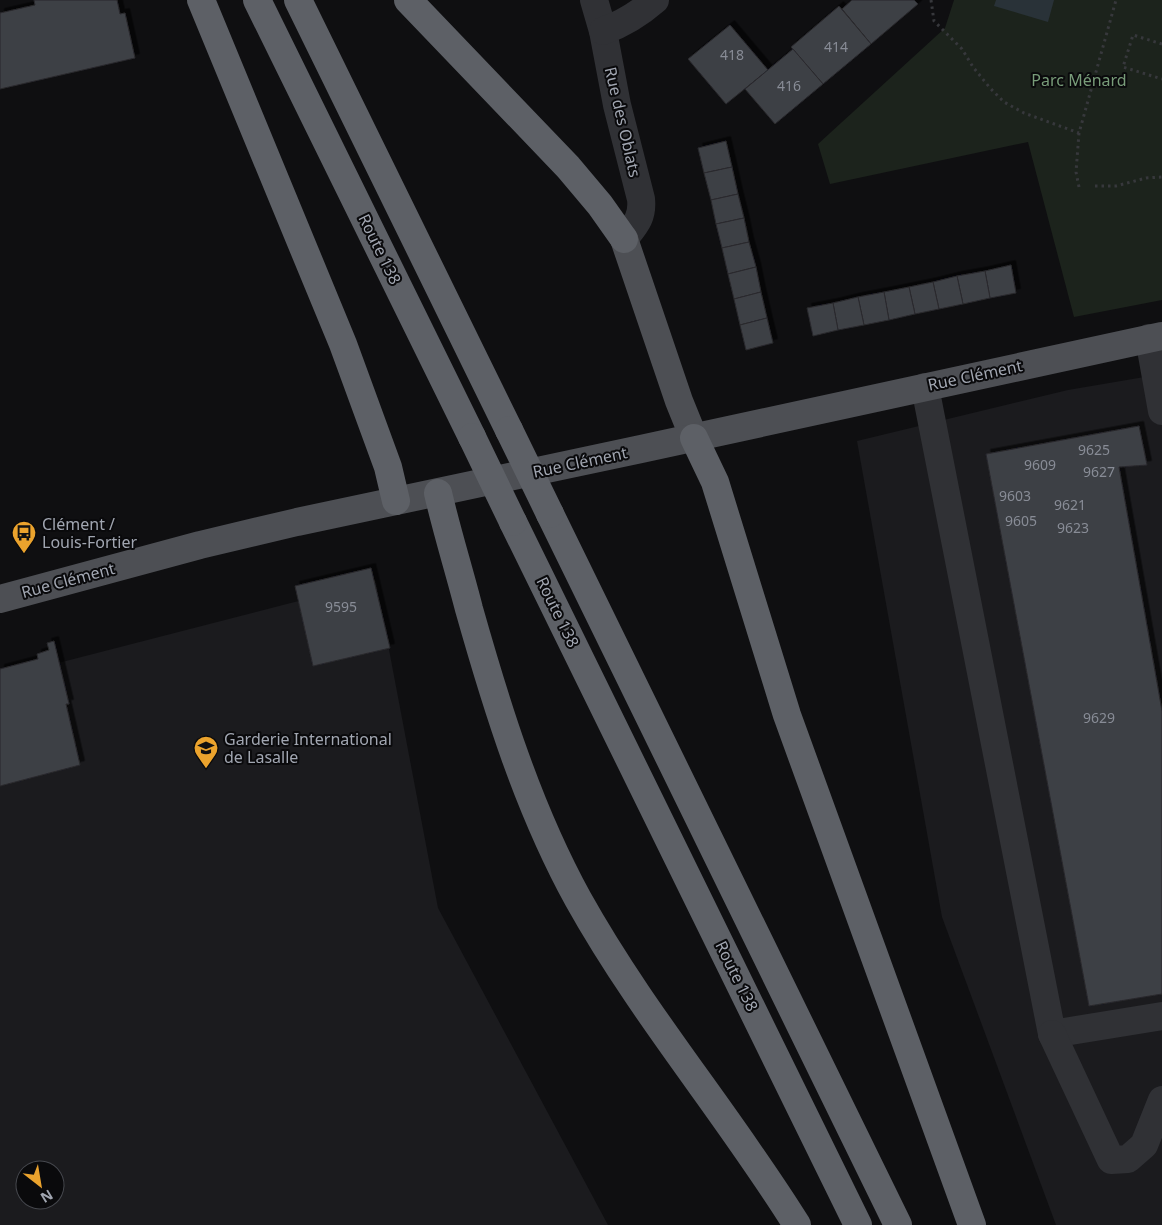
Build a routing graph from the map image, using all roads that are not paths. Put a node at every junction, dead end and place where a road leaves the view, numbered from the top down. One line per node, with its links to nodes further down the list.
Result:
1 (201, 0): 14 (highway)
2 (257, 0): 20 (highway, Route 138, bridge)
3 (298, 0): 21 (highway, bridge)
4 (408, 0): 8 (highway)
5 (594, 0): 7 (street, Rue des Oblats)
6 (655, 0): 7 (street)
7 (603, 31): 8 (street, Rue des Oblats)
8 (624, 239): 12 (main road)
9 (1155, 337): 10 (main road, Rue Clément); 11 (street)
10 (925, 386): 12 (main road, Rue Clément); 17 (street)
11 (1162, 411)
12 (694, 438): 13 (main road, Rue Clément); 22 (highway)
13 (438, 493): 14 (main road, Rue Clément); 19 (highway)
14 (396, 501): 15 (main road, Rue Clément)
15 (0, 599)
16 (1162, 1016): 17 (street)
17 (1052, 1034): 18 (street)
18 (1162, 1100)
19 (797, 1225)
20 (858, 1225)
21 (898, 1225)
22 (972, 1225)

